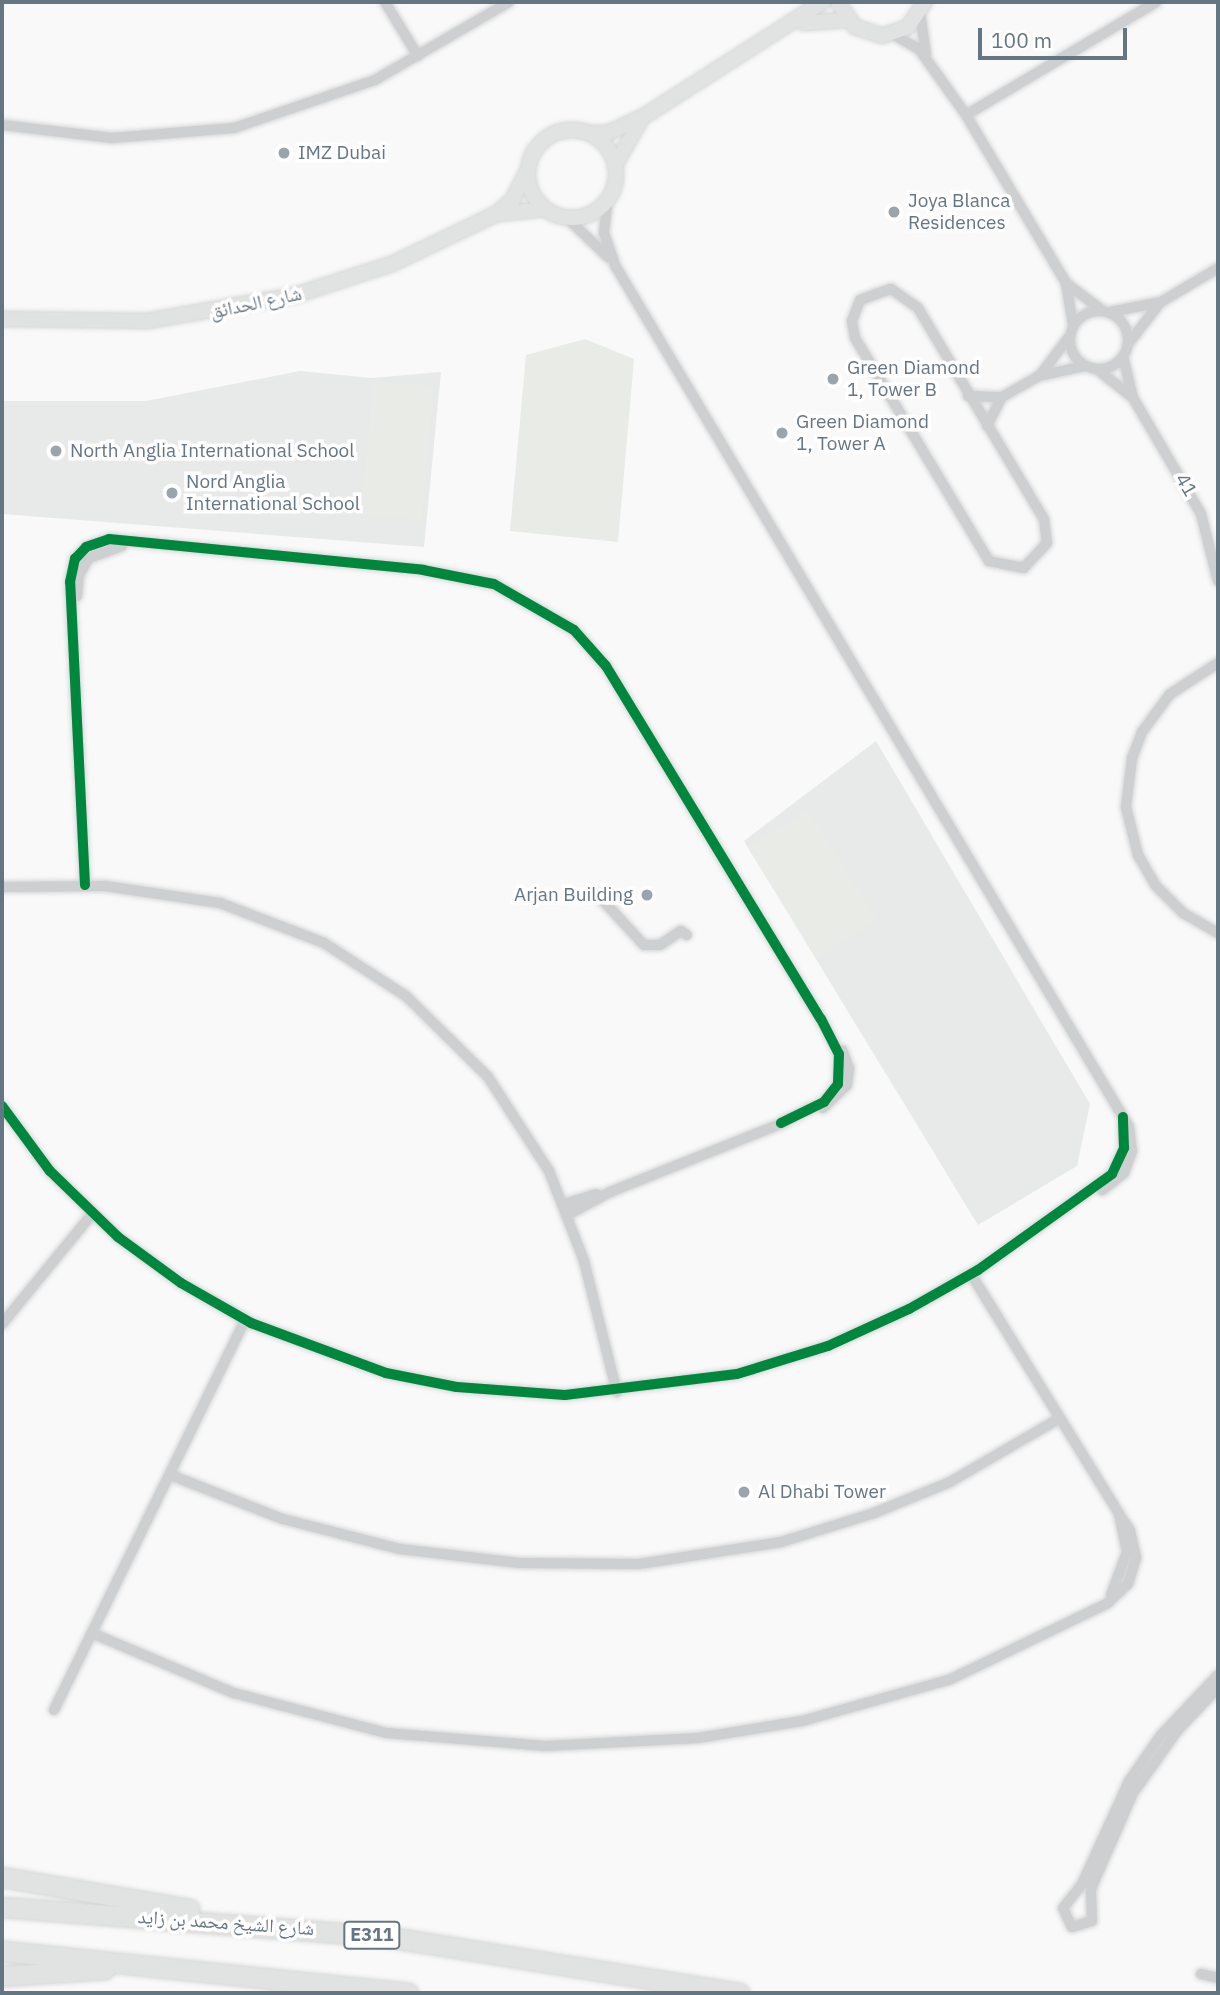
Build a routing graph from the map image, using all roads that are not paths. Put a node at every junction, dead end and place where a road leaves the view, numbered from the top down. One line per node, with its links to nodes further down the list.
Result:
1 (385, 2): 10 (street)
2 (509, 2): 10 (street)
3 (823, 2): 8 (street)
4 (838, 2): 7 (street)
5 (1156, 2): 12 (street)
6 (922, 8): 9 (street); 11 (street)
7 (847, 20): 8 (street); 9 (street)
8 (791, 27): 13 (street)
9 (892, 34): 11 (street)
10 (418, 56): 14 (street)
11 (926, 57): 12 (street)
12 (966, 115): 24 (street)
13 (643, 117): 15 (street); 16 (street)
14 (2, 125)
15 (587, 133): 16 (street); 17 (street)
16 (615, 165): 18 (street)
17 (528, 169): 19 (street); 20 (street)
18 (608, 199): 21 (street); 22 (street)
19 (545, 209): 20 (street); 21 (street)
20 (496, 215): 27 (street, شارع الحدائق)
21 (567, 218): 22 (street)
22 (617, 267): 48 (street)
23 (1218, 268): 25 (street)
24 (1066, 283): 26 (street); 28 (street)
25 (1161, 302): 26 (street); 29 (street)
26 (1105, 312): 28 (street); 29 (street)
27 (2, 318)
28 (1071, 331): 31 (street); 33 (street)
29 (1128, 344): 30 (street)
30 (1123, 356): 32 (street); 36 (street)
31 (1085, 366): 32 (street); 33 (street)
32 (1097, 369): 36 (street)
33 (1039, 376): 35 (street)
34 (968, 396): 35 (street); 37 (street); 37 (street)
35 (1002, 397): 37 (street)
36 (1133, 398): 38 (street, 41)
37 (987, 426)
38 (1218, 581)
39 (1218, 663): 43 (street)
40 (85, 885): 41 (street); 46 (street); 46 (street)
41 (2, 887)
42 (597, 895): 44 (street)
43 (1218, 933)
44 (687, 935)
45 (2, 1106): 47 (street)
46 (567, 1209): 51 (street)
47 (95, 1216): 49 (street); 50 (street)
48 (974, 1272): 51 (street); 52 (street)
49 (248, 1321): 51 (street); 53 (street)
50 (2, 1324)
51 (612, 1392)
52 (1060, 1418): 53 (street); 54 (street)
53 (173, 1476): 54 (street)
54 (94, 1634): 57 (street)
55 (1218, 1675): 56 (street)
56 (1218, 1688)
57 (54, 1710)
58 (2, 1877): 60 (highway)
59 (2, 1907): 60 (highway, شارع الشيخ محمد بن زايد / E311)
60 (259, 1923): 67 (highway, شارع الشيخ محمد بن زايد / E311)
61 (2, 1951): 62 (highway)
62 (144, 1964): 64 (highway); 66 (highway)
63 (1201, 1974): 65 (street)
64 (2, 1976)
65 (1218, 1978)
66 (408, 1993)
67 (739, 1993)

